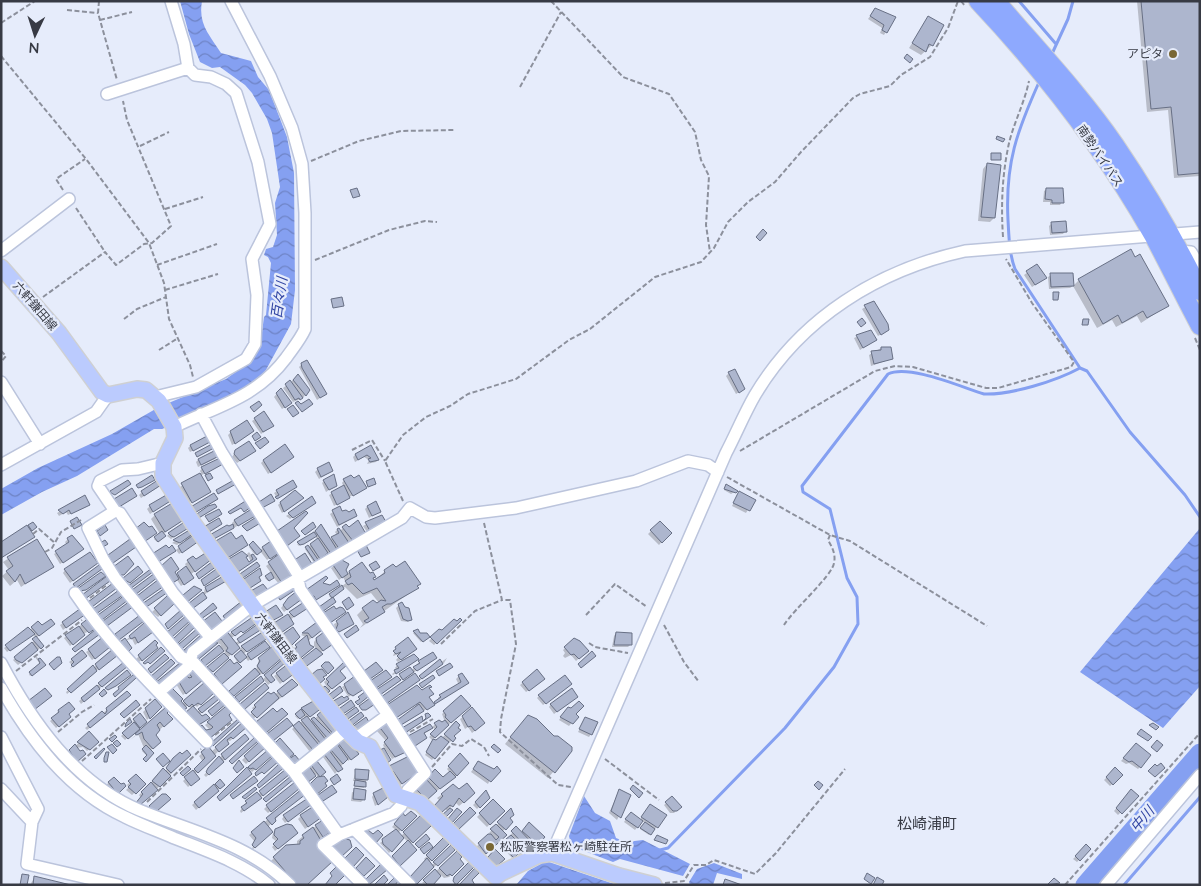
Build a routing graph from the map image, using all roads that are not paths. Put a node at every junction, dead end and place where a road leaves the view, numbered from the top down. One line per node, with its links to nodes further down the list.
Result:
1 (172, 1): 6 (street)
2 (231, 1): 21 (street)
3 (996, 1): 5 (highway, 南勢バイパス)
4 (973, 4): 5 (highway, 南勢バイパス)
5 (1040, 67): 10 (highway, 南勢バイパス); 11 (highway, 南勢バイパス)
6 (188, 68): 7 (street); 20 (street)
7 (107, 94)
8 (69, 199): 12 (street)
9 (1200, 232): 11 (street)
10 (1152, 234): 11 (street); 17 (highway, 南勢バイパス); 26 (street)
11 (1171, 234): 13 (highway, 南勢バイパス)
12 (1, 251)
13 (1180, 251): 14 (street); 16 (highway, 南勢バイパス)
14 (1200, 266)
15 (1, 267): 19 (main road, 六軒鎌田線)
16 (1200, 291)
17 (1200, 326)
18 (1, 382): 23 (street)
19 (108, 394): 20 (main road); 23 (street)
20 (157, 399): 22 (main road)
21 (201, 414): 22 (street); 28 (street)
22 (174, 427): 24 (main road)
23 (40, 444): 25 (street)
24 (163, 463): 27 (street); 30 (main road, 六軒鎌田線)
25 (1, 465)
26 (718, 472): 28 (street); 47 (street)
27 (114, 512): 31 (street); 32 (street)
28 (297, 580): 30 (street); 36 (street)
29 (74, 593): 35 (street)
30 (251, 606): 31 (street); 37 (main road, 六軒鎌田線)
31 (210, 636): 32 (street)
32 (190, 661): 35 (street); 40 (street)
33 (1, 663): 52 (street)
34 (1, 688): 51 (street)
35 (159, 692): 39 (street)
36 (388, 714): 37 (street); 43 (street)
37 (350, 735): 40 (street); 43 (main road, 六軒鎌田線)
38 (1, 737): 44 (street)
39 (207, 742)
40 (294, 772): 46 (street)
41 (1200, 775): 56 (street)
42 (1, 789): 44 (street)
43 (405, 799): 45 (street); 49 (main road, 六軒鎌田線)
44 (32, 822): 50 (street)
45 (354, 829): 46 (street); 54 (street)
46 (339, 835): 53 (street)
47 (557, 855): 48 (main road); 49 (main road, 六軒鎌田線)
48 (625, 879): 55 (main road)
49 (494, 881)
50 (118, 885)
51 (269, 885)
52 (290, 885)
53 (363, 885)
54 (410, 885)
55 (654, 885)
56 (1106, 885)

